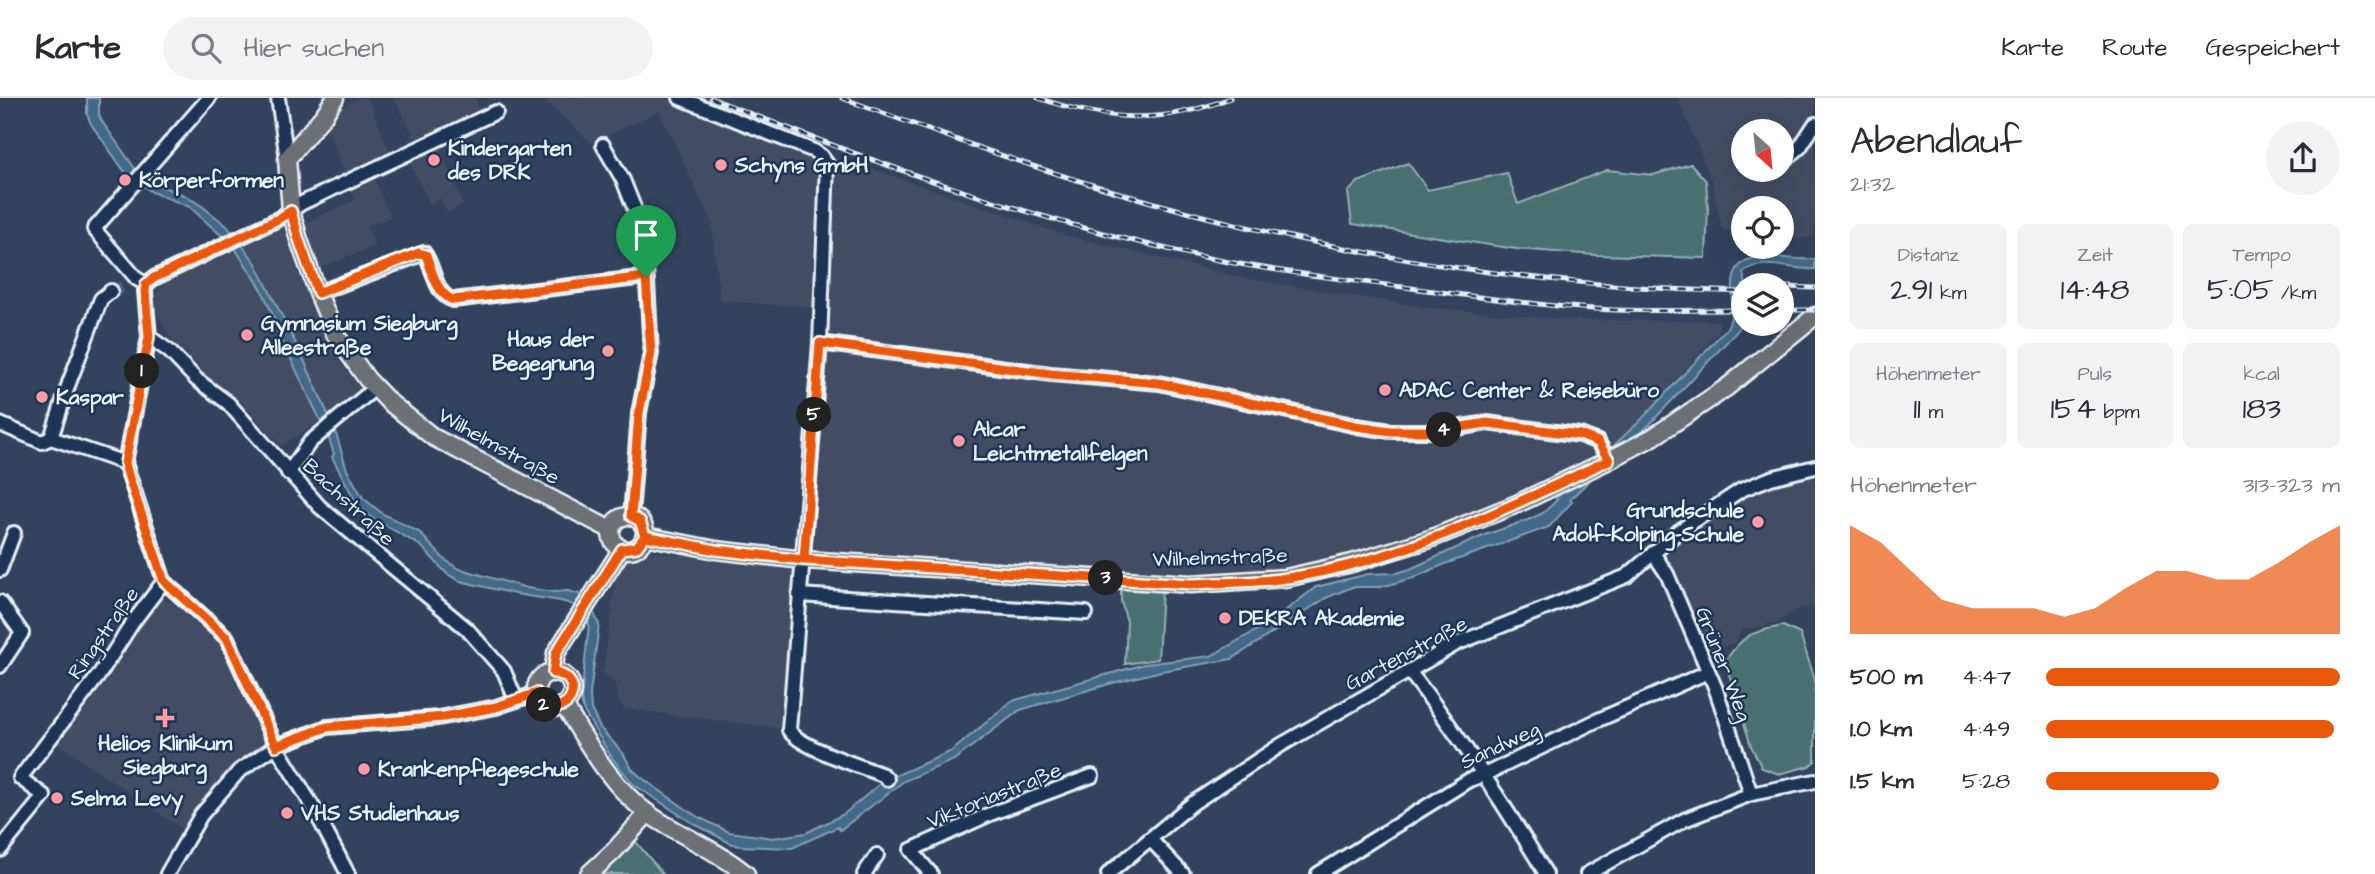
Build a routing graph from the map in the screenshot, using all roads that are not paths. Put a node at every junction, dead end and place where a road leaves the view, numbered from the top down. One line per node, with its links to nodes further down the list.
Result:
1 (209, 98): 14 (street)
2 (278, 98): 6 (street, Wilhelmstraße)
3 (335, 98): 8 (main road)
4 (680, 98): 19 (street)
5 (496, 112): 12 (street)
6 (282, 117): 8 (street); 11 (street, Wilhelmstraße)
7 (1815, 124): 10 (street)
8 (311, 129): 11 (main road)
9 (603, 145): 13 (street)
10 (1794, 152)
11 (287, 159): 12 (main road, Wilhelmstraße)
12 (291, 211): 14 (street); 15 (main road, Wilhelmstraße)
13 (646, 277): 15 (street); 27 (street)
14 (137, 283): 18 (street, Ringstraße)
15 (318, 293): 20 (main road, Wilhelmstraße)
16 (106, 295): 22 (street)
17 (1815, 316): 23 (main road, Wilhelmstraße)
18 (149, 337): 24 (street, Ringstraße); 26 (street, Bachstraße)
19 (820, 343): 23 (street); 33 (street)
20 (375, 388): 26 (street); 28 (main road, Wilhelmstraße)
21 (0, 425): 22 (street)
22 (51, 438): 24 (street)
23 (1609, 460): 33 (main road, Wilhelmstraße)
24 (125, 463): 35 (street, Ringstraße)
25 (1815, 467): 32 (street, Gartenstraße)
26 (288, 473): 44 (street, Bachstraße)
27 (631, 516): 28 (main road); 30 (main road)
28 (611, 530): 31 (main road)
29 (14, 533): 34 (street)
30 (645, 536): 31 (main road); 33 (main road, Wilhelmstraße)
31 (622, 549): 42 (main road)
32 (1653, 553): 40 (street, Gartenstraße); 41 (street, Grüner Weg)
33 (804, 560): 36 (street)
34 (0, 570)
35 (164, 581): 46 (street); 54 (street, Ringstraße)
36 (799, 595): 38 (street); 49 (street)
37 (0, 602): 39 (street)
38 (1086, 612)
39 (0, 666)
40 (1409, 671): 47 (street); 53 (street, Gartenstraße)
41 (1708, 672): 47 (street, Sandweg); 51 (street, Grüner Weg)
42 (553, 673): 43 (main road); 45 (main road)
43 (537, 693): 44 (street); 45 (main road)
44 (516, 700): 46 (street)
45 (564, 705): 52 (main road)
46 (276, 746): 56 (street); 57 (street)
47 (1486, 774): 64 (street, Sandweg); 65 (street)
48 (1092, 776): 61 (street, Viktoriastraße)
49 (887, 779)
50 (1815, 781): 51 (street)
51 (1751, 794): 66 (street)
52 (648, 813): 58 (main road); 59 (main road)
53 (1150, 839): 62 (street, Gartenstraße); 63 (street)
54 (0, 850)
55 (877, 855): 60 (street)
56 (167, 874)
57 (348, 874)
58 (589, 874)
59 (746, 874)
60 (864, 874)
61 (931, 874)
62 (1108, 874)
63 (1183, 874)
64 (1318, 874)
65 (1546, 874)
66 (1587, 874)

